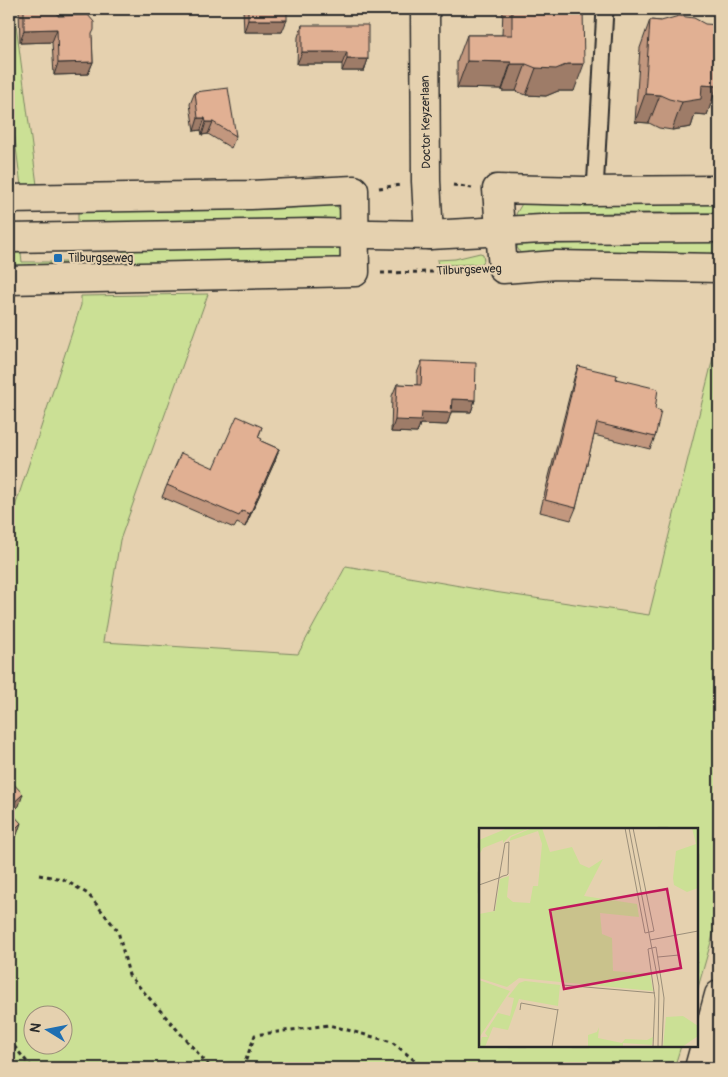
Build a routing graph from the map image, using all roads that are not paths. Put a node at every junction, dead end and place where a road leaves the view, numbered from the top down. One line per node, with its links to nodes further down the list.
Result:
1 (425, 9): 9 (street, Doctor Keyzerlaan)
2 (605, 9): 4 (lane)
3 (719, 190): 4 (street)
4 (595, 191): 7 (street)
5 (9, 199): 8 (street)
6 (719, 228): 7 (street)
7 (499, 231): 9 (street); 11 (street, Tilburgseweg)
8 (354, 234): 9 (street); 10 (street); 12 (street)
9 (429, 235)
10 (9, 238)
11 (719, 268)
12 (9, 280)
13 (719, 996): 14 (street)
14 (699, 1068)

